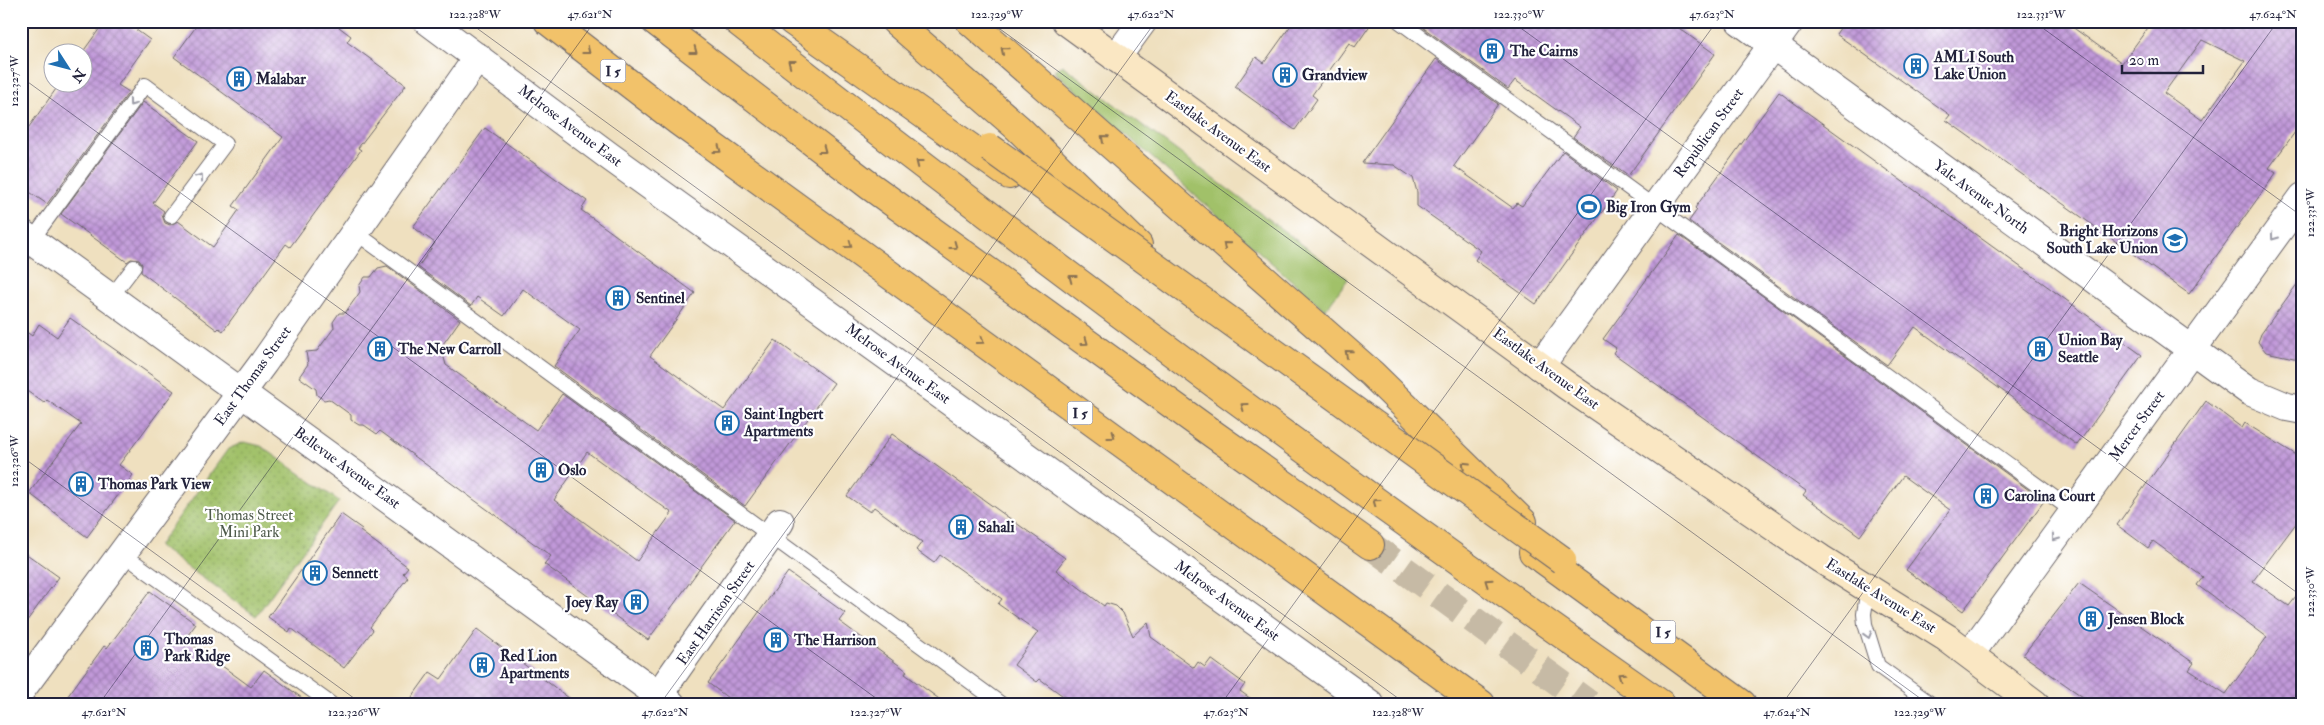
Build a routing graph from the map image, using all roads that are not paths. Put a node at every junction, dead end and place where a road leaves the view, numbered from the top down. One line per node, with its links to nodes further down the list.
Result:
1 (428, 21): 15 (street, Melrose Avenue East)
2 (548, 21): 41 (highway, I 5, one-way to 41)
3 (655, 21): 31 (highway, one-way to 31)
4 (737, 21): 42 (highway, one-way to 4)
5 (792, 21): 24 (highway)
6 (814, 21): 33 (highway, I 5, bridge)
7 (895, 21): 24 (highway)
8 (970, 21): 33 (highway, one-way to 8, bridge)
9 (1066, 21): 16 (main road, Eastlake Avenue East)
10 (1143, 21): 16 (street)
11 (1399, 21): 18 (lane)
12 (1740, 21): 14 (street, Yale Avenue North)
13 (1790, 21): 14 (street, Republican Street)
14 (1773, 45): 18 (street, Republican Street); 25 (street, Yale Avenue North)
15 (478, 57): 20 (street, East Thomas Street); 40 (street, Melrose Avenue East)
16 (1116, 58): 26 (main road, Eastlake Avenue East)
17 (2303, 197): 25 (street, Mercer Street, one-way to 25)
18 (1655, 207): 26 (street, Republican Street); 29 (lane)
19 (171, 216): 21 (lane, one-way to 21)
20 (355, 232): 27 (street, East Thomas Street); 30 (lane)
21 (27, 236): 23 (street, Bellevue Avenue East)
22 (134, 267): 23 (lane)
23 (111, 297): 27 (street, Bellevue Avenue East)
24 (1223, 328): 43 (highway)
25 (2192, 350): 28 (street, Yale Avenue North); 29 (street, Mercer Street)
26 (1540, 366): 34 (main road, Eastlake Avenue East)
27 (242, 392): 32 (street, East Thomas Street); 37 (street, Bellevue Avenue East)
28 (2303, 410)
29 (2074, 512): 35 (street, Mercer Street, one-way to 35)
30 (776, 529): 37 (street, East Harrison Street); 39 (lane)
31 (1370, 545)
32 (123, 554): 36 (street, East Thomas Street); 38 (lane)
33 (1562, 560): 44 (highway, I 5)
34 (1868, 587): 35 (main road, Eastlake Avenue East); 45 (lane, one-way to 45)
35 (1970, 654): 46 (main road, Eastlake Avenue East)
36 (21, 690)
37 (661, 701)
38 (331, 704)
39 (1002, 704)
40 (1370, 704)
41 (1481, 704)
42 (1661, 704)
43 (1742, 704)
44 (1763, 704)
45 (1931, 704)
46 (2035, 704)

